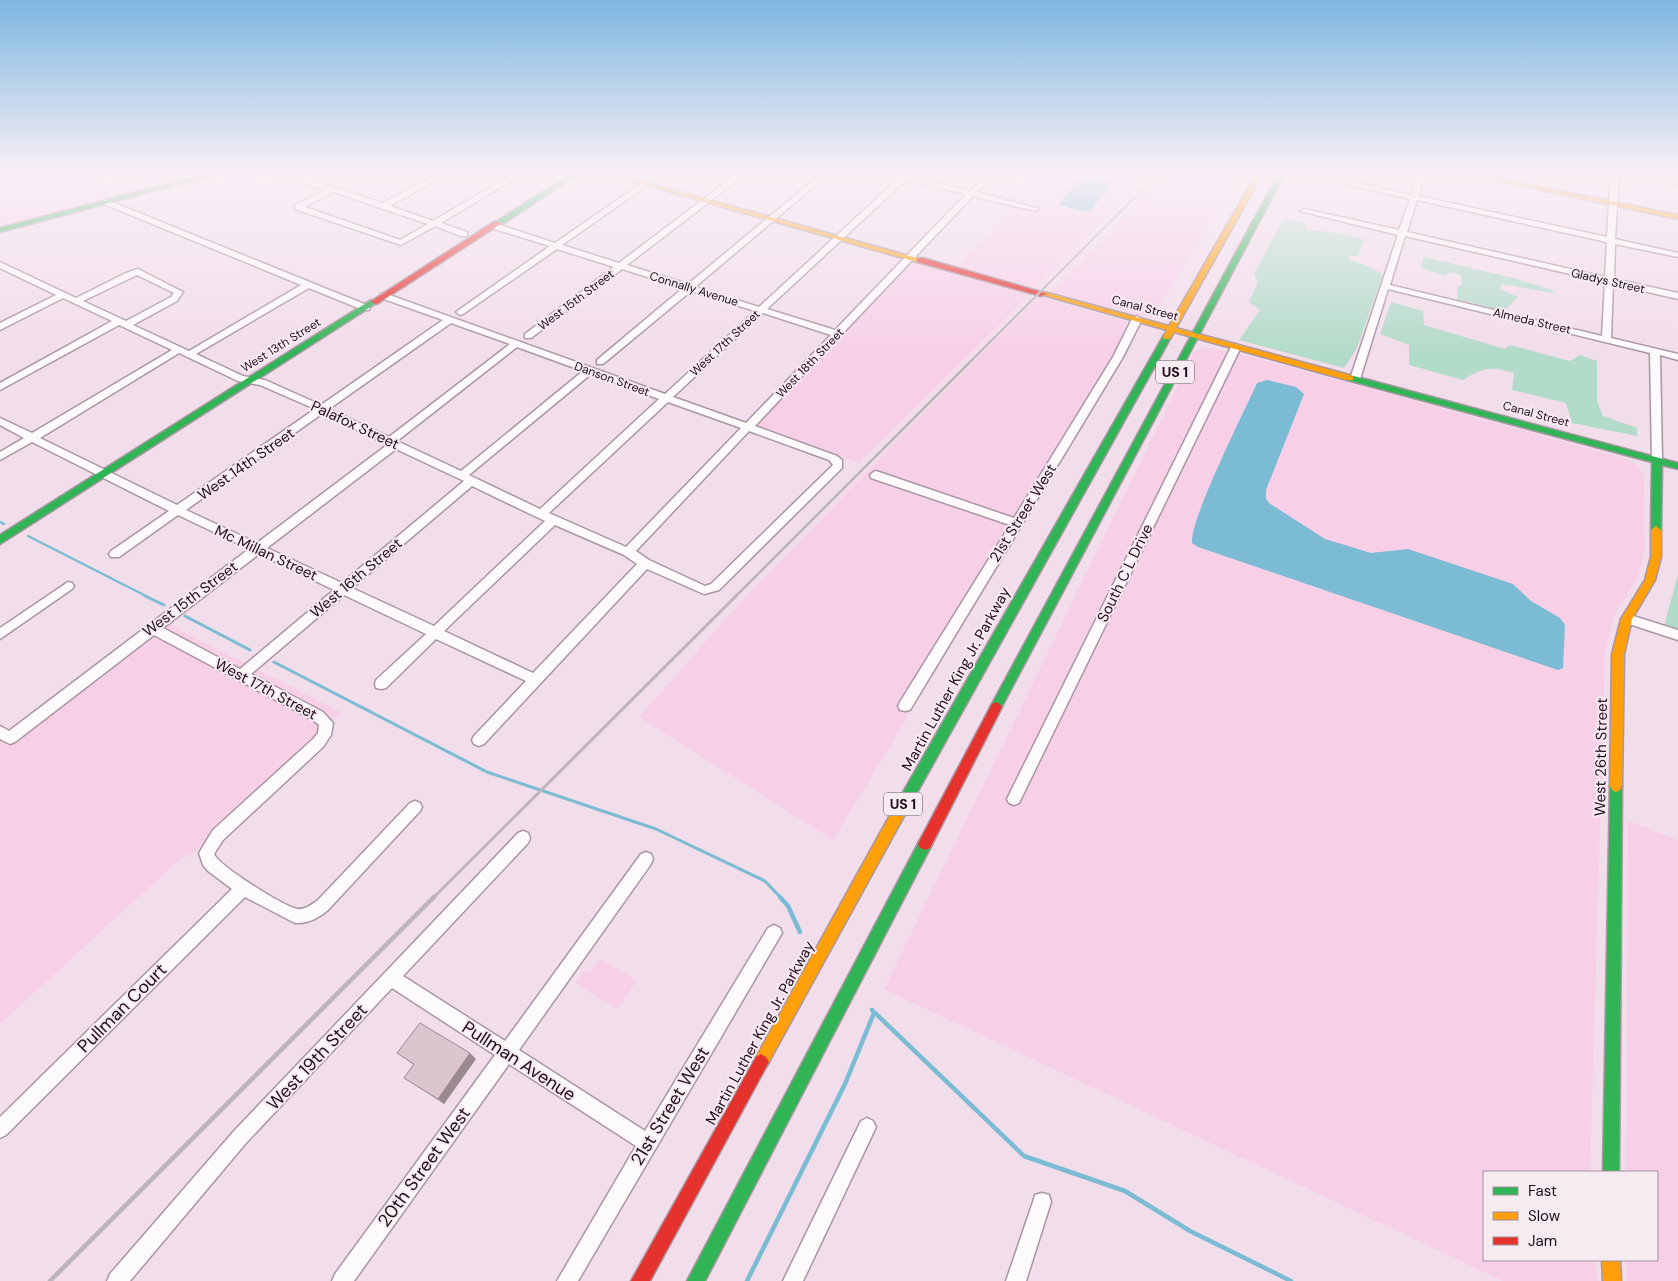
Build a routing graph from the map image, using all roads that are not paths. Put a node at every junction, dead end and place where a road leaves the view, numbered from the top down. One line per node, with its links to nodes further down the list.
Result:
1 (181, 233): 28 (street)
2 (371, 233): 3 (street)
3 (419, 233)
4 (460, 233): 18 (street)
5 (483, 233): 32 (main road, West 13th Street)
6 (515, 233): 22 (street, Connally Avenue)
7 (575, 233): 22 (street)
8 (665, 233): 25 (street, West 15th Street)
9 (754, 233): 30 (street)
10 (823, 233): 20 (main road, Canal Street)
11 (844, 233): 20 (street, West 17th Street)
12 (934, 233): 24 (street, West 18th Street)
13 (1226, 233): 42 (main road, Martin Luther King Jr. Parkway / US 1)
14 (1250, 233): 45 (main road, US 1)
15 (1397, 233): 19 (street, Gladys Street)
16 (1578, 233): 21 (street)
17 (1612, 233): 21 (street)
18 (464, 234)
19 (1402, 234): 27 (street, Gladys Street); 29 (street)
20 (839, 237): 24 (main road, Canal Street); 36 (street, West 17th Street)
21 (1612, 240): 23 (street); 27 (street)
22 (556, 246): 25 (street, Connally Avenue); 37 (street)
23 (1678, 255)
24 (911, 257): 38 (main road, Canal Street); 43 (street, West 18th Street)
25 (621, 266): 30 (street, Connally Avenue); 44 (street, West 15th Street)
26 (3, 270): 31 (street, Palafox Street)
27 (1610, 281): 33 (street, Gladys Street); 46 (street)
28 (307, 285): 35 (street); 51 (street)
29 (1385, 286): 46 (street, Almeda Street); 55 (street)
30 (689, 287): 36 (street, Connally Avenue); 53 (street)
31 (62, 294): 34 (street, Palafox Street); 41 (street)
32 (384, 296): 35 (main road, West 13th Street); 39 (street, Danson Street)
33 (1678, 296)
34 (76, 301): 40 (street, Palafox Street); 40 (street)
35 (366, 308): 56 (main road, West 13th Street)
36 (762, 310): 43 (street, Connally Avenue); 58 (street, West 17th Street)
37 (460, 312)
38 (1137, 319): 42 (main road, Canal Street); 73 (street, 21st Street West)
39 (449, 320): 47 (street, Danson Street); 59 (street, West 14th Street)
40 (123, 323): 49 (street, Palafox Street); 57 (street)
41 (0, 327)
42 (1172, 329): 45 (main road, Canal Street); 110 (main road, Martin Luther King Jr. Parkway / US 1)
43 (838, 334): 61 (street, West 18th Street)
44 (528, 336)
45 (1195, 336): 48 (main road, Canal Street); 111 (main road, US 1)
46 (1606, 339): 50 (street, Almeda Street)
47 (516, 344): 54 (street, Danson Street); 63 (street, West 15th Street)
48 (1236, 347): 55 (main road, Canal Street); 93 (street, South C L Drive)
49 (180, 349): 51 (street, Palafox Street); 62 (street)
50 (1655, 351): 52 (street, Almeda Street); 65 (street, West 26th Street)
51 (190, 354): 56 (street, Palafox Street)
52 (1678, 357)
53 (600, 362)
54 (590, 370): 58 (street, Danson Street); 69 (street, West 16th Street)
55 (1355, 379): 65 (main road, Canal Street)
56 (252, 380): 59 (street, Palafox Street); 67 (main road, West 13th Street)
57 (0, 387)
58 (666, 398): 61 (street, Danson Street); 71 (street, West 17th Street)
59 (322, 409): 63 (street, Palafox Street); 70 (street, West 14th Street)
60 (0, 421): 62 (street, Mc Millan Street)
61 (748, 427): 76 (street, West 18th Street); 81 (street, Danson Street)
62 (32, 438): 64 (street); 67 (street, Mc Millan Street)
63 (392, 442): 69 (street, Palafox Street); 75 (street, West 15th Street)
64 (0, 457)
65 (1657, 460): 66 (main road, Canal Street); 82 (main road, West 26th Street)
66 (1678, 466)
67 (102, 474): 70 (street, Mc Millan Street); 74 (main road, West 13th Street)
68 (875, 475): 73 (street)
69 (467, 478): 71 (street, Palafox Street); 80 (street, West 16th Street)
70 (178, 511): 75 (street, Mc Millan Street); 77 (street, West 14th Street)
71 (542, 513): 72 (street, Palafox Street)
72 (554, 520): 76 (street, Palafox Street); 84 (street)
73 (1017, 523): 90 (street, 21st Street West)
74 (0, 540)
75 (256, 548): 80 (street, Mc Millan Street); 83 (street, West 15th Street)
76 (628, 552): 78 (street, Palafox Street)
77 (115, 554)
78 (645, 563): 81 (street, Palafox Street); 88 (street)
79 (68, 586): 85 (street)
80 (343, 589): 84 (street, Mc Millan Street); 87 (street, West 16th Street)
81 (708, 590)
82 (1627, 619): 86 (street); 104 (main road, West 26th Street)
83 (152, 628): 87 (street, West 17th Street); 91 (street, West 15th Street)
84 (434, 632): 88 (street, Mc Millan Street); 89 (street)
85 (0, 634)
86 (1678, 635)
87 (241, 675): 97 (street, West 17th Street)
88 (534, 680): 92 (street)
89 (381, 684)
90 (905, 706)
91 (5, 735)
92 (479, 740)
93 (1014, 799)
94 (415, 806): 97 (street)
95 (523, 838): 99 (street, West 19th Street)
96 (646, 858): 100 (street, 20th Street West)
97 (243, 888): 102 (street, Pullman Court)
98 (774, 933): 103 (street, 21st Street West)
99 (391, 978): 100 (street, Pullman Avenue); 107 (street, West 19th Street)
100 (506, 1053): 103 (street, Pullman Avenue); 108 (street, 20th Street West)
101 (867, 1127): 112 (street)
102 (0, 1129)
103 (648, 1143): 109 (street, 21st Street West)
104 (1610, 1171)
105 (1042, 1202): 113 (street)
106 (1611, 1261): 114 (main road)
107 (117, 1281)
108 (342, 1281)
109 (567, 1281)
110 (640, 1281)
111 (696, 1281)
112 (794, 1281)
113 (1016, 1281)
114 (1612, 1281)

